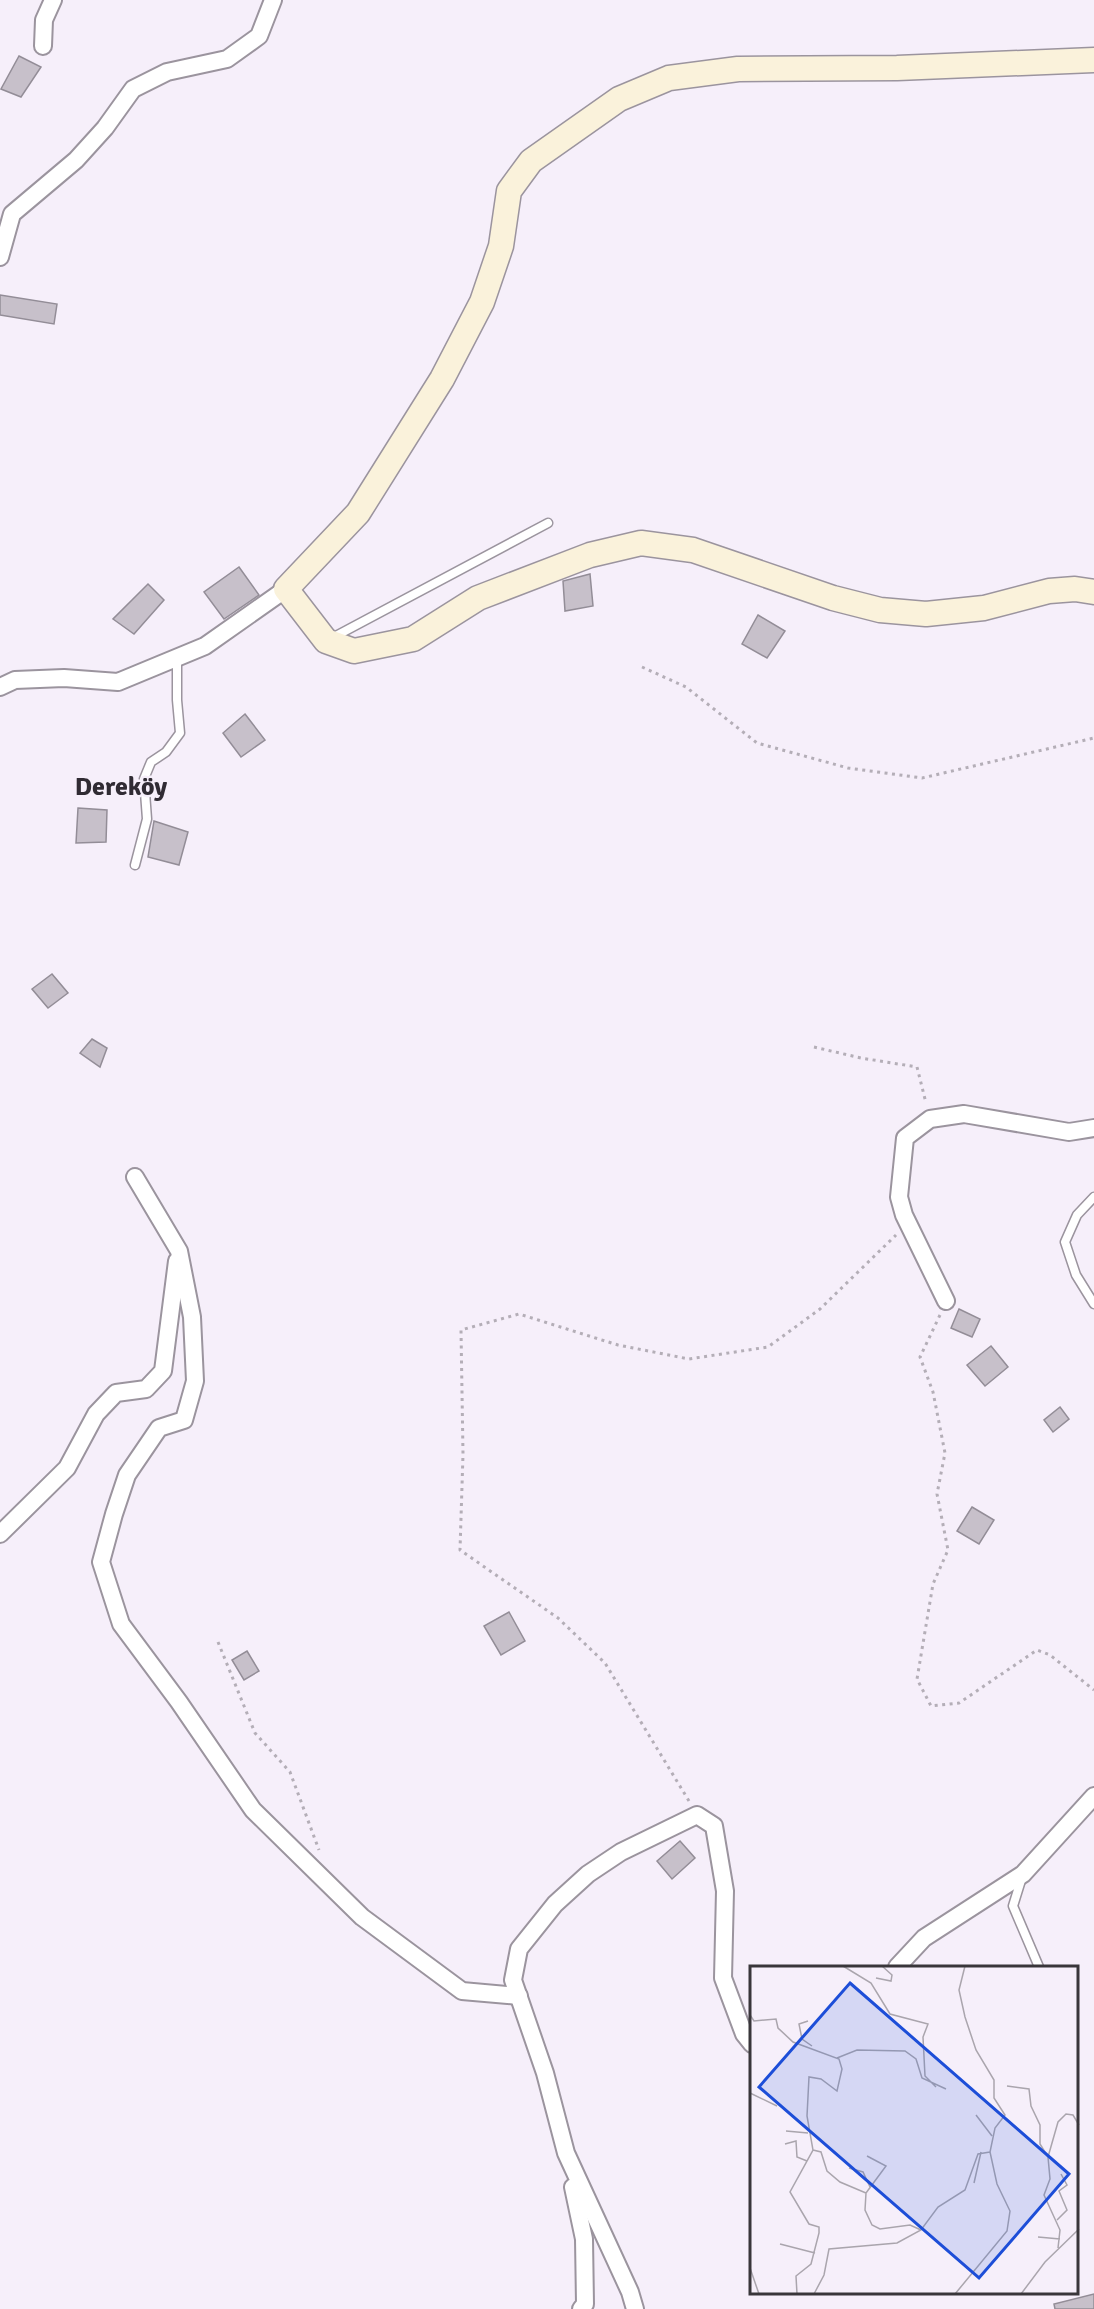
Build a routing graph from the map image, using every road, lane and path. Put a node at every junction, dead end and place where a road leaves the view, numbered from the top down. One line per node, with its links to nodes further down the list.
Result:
1 (53, 0): 3 (street)
2 (273, 0): 5 (street)
3 (43, 46)
4 (1094, 60): 8 (street)
5 (6, 215): 6 (street)
6 (0, 257)
7 (548, 523): 10 (lane)
8 (286, 589): 10 (street); 11 (street)
9 (1094, 592): 10 (street)
10 (326, 641)
11 (177, 658): 13 (street); 15 (lane)
12 (642, 667): 14 (path)
13 (0, 687)
14 (1094, 738)
15 (135, 865)
16 (814, 1047): 17 (path)
17 (930, 1119): 18 (street); 21 (street)
18 (1094, 1128)
19 (135, 1177): 22 (street)
20 (1094, 1197): 24 (lane)
21 (908, 1223): 23 (street); 29 (path)
22 (179, 1251): 25 (street); 34 (street)
23 (946, 1301): 27 (path)
24 (1094, 1304)
25 (0, 1534)
26 (218, 1642): 30 (path)
27 (1094, 1690)
28 (1094, 1796): 31 (street)
29 (697, 1815): 34 (street); 35 (street)
30 (322, 1857)
31 (1023, 1874): 32 (street); 33 (lane)
32 (898, 1966)
33 (1039, 1966)
34 (519, 1996): 36 (street)
35 (750, 2042)
36 (566, 2153): 37 (street); 38 (street)
37 (581, 2309)
38 (635, 2309)

